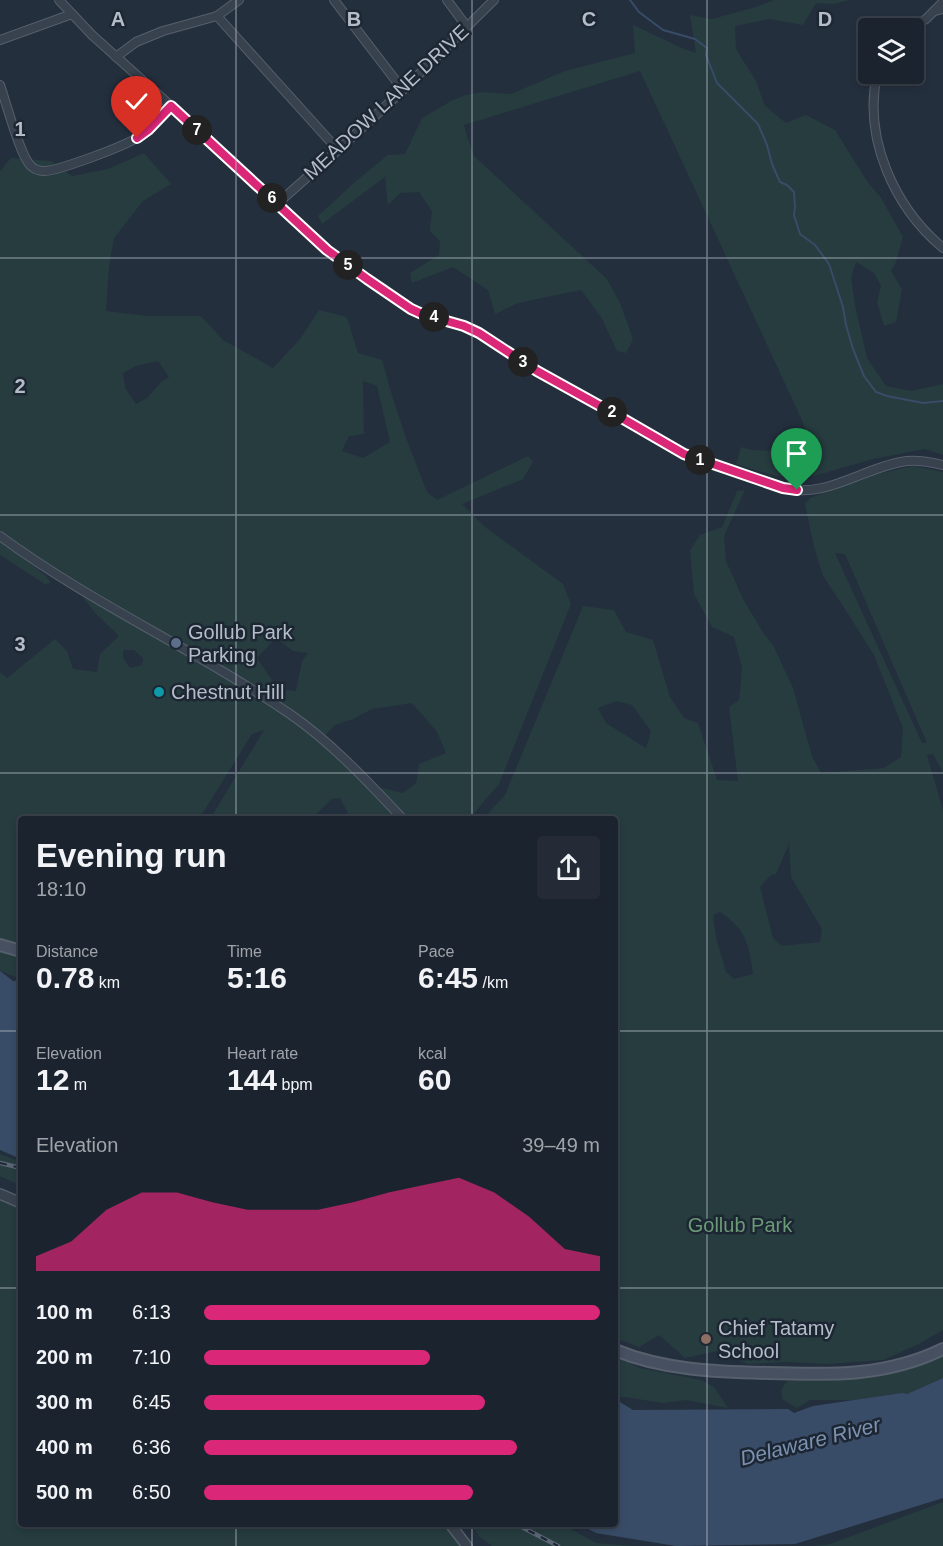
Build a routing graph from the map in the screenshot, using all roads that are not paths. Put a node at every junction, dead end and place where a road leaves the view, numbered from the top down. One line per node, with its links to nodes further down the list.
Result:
1 (59, 0): 9 (street)
2 (238, 0): 10 (street)
3 (334, 0): 17 (street)
4 (447, 0): 12 (street)
5 (494, 0): 12 (street, MEADOW LANE DRIVE)
6 (943, 2): 8 (street)
7 (943, 9): 8 (street)
8 (934, 11): 11 (street)
9 (72, 14): 13 (street); 14 (street)
10 (217, 16): 14 (street); 19 (street)
11 (924, 20)
12 (467, 27): 17 (street, MEADOW LANE DRIVE)
13 (0, 40)
14 (116, 57): 18 (street)
15 (874, 84): 21 (street)
16 (0, 85): 18 (street)
17 (404, 90): 19 (street, MEADOW LANE DRIVE)
18 (171, 106): 20 (street)
19 (338, 150): 20 (street, MEADOW LANE DRIVE)
20 (278, 203): 22 (street)
21 (943, 249)
22 (943, 465)
23 (0, 536): 24 (street)
24 (400, 816)
25 (0, 945): 26 (main road)
26 (18, 950)
27 (0, 1194): 28 (street)
28 (18, 1202)
29 (943, 1349): 30 (main road)
30 (618, 1351)
31 (452, 1527): 32 (street)
32 (467, 1546)

